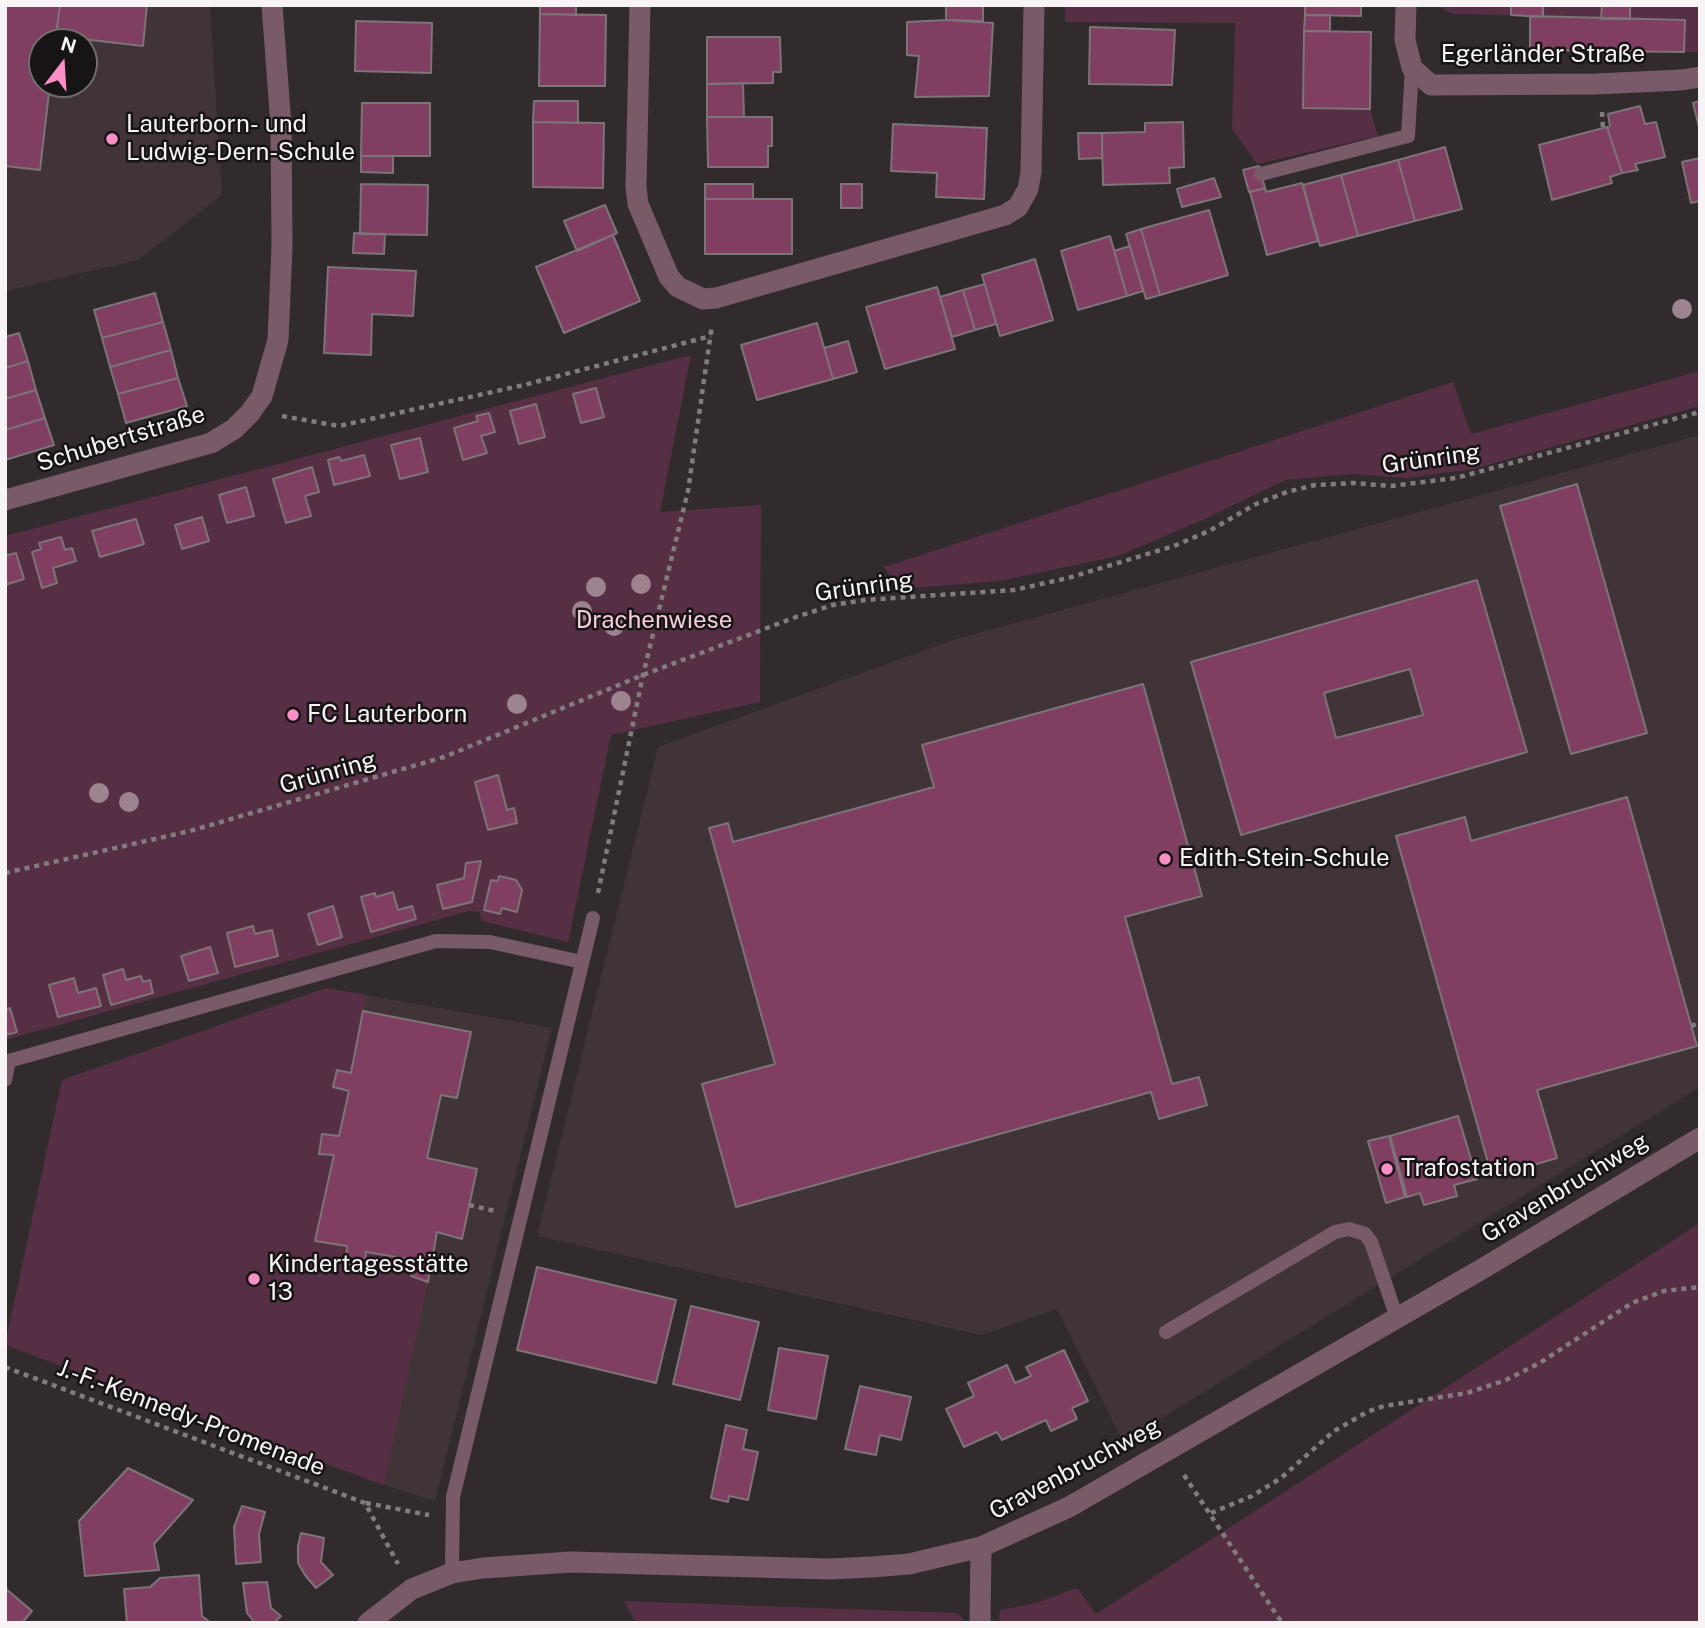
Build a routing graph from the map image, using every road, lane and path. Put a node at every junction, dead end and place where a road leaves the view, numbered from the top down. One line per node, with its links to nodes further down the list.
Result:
1 (272, 5): 11 (street, Schubertstraße)
2 (640, 5): 8 (street)
3 (1034, 5): 8 (street)
4 (1406, 5): 5 (street, Egerländer Straße)
5 (1412, 68): 6 (street, Egerländer Straße); 7 (lane)
6 (1700, 77)
7 (1261, 174)
8 (716, 298): 9 (path)
9 (711, 336): 11 (path); 13 (path)
10 (1700, 412): 13 (path, Grünring)
11 (250, 413): 12 (street, Schubertstraße)
12 (5, 500)
13 (643, 675): 14 (path, Grünring); 15 (path)
14 (5, 873)
15 (593, 918): 16 (lane)
16 (582, 962): 19 (lane); 29 (lane)
17 (1700, 1023): 18 (path)
18 (1691, 1026)
19 (7, 1062): 20 (lane)
20 (5, 1080)
21 (1700, 1138): 23 (street, Gravenbruchweg)
22 (1700, 1287): 28 (path)
23 (1397, 1318): 24 (lane); 26 (street, Gravenbruchweg)
24 (1166, 1332)
25 (5, 1367): 27 (path, J.-F.-Kennedy-Promenade)
26 (1167, 1451): 28 (path); 30 (street, Gravenbruchweg)
27 (365, 1503): 29 (path, J.-F.-Kennedy-Promenade); 32 (path)
28 (1211, 1513): 35 (path)
29 (453, 1520): 31 (lane)
30 (981, 1547): 31 (street, Gravenbruchweg); 34 (street)
31 (452, 1573): 32 (street, Gravenbruchweg)
32 (412, 1589): 33 (street, Gravenbruchweg)
33 (368, 1623)
34 (980, 1623)
35 (1282, 1623)

